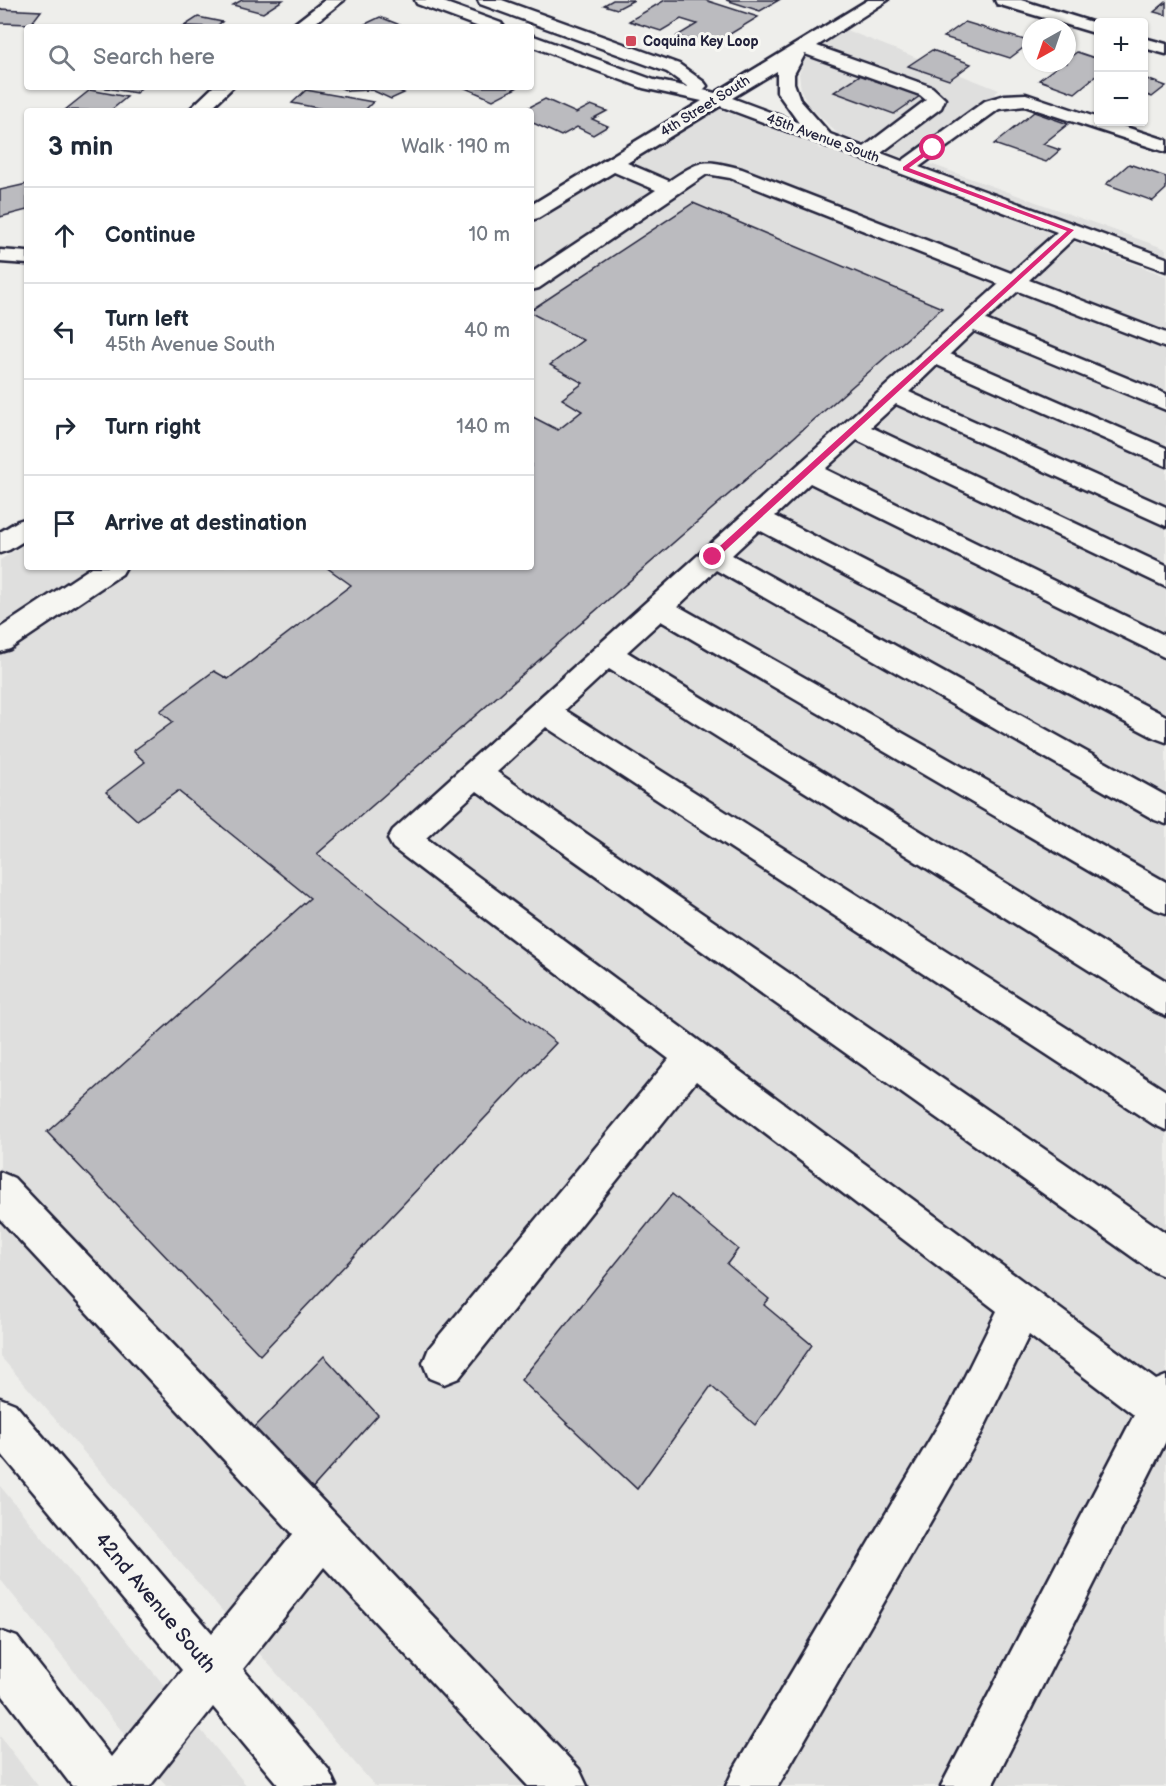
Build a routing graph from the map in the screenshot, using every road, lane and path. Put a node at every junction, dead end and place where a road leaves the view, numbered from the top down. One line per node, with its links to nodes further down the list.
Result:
1 (336, 0): 6 (street)
2 (423, 0): 7 (street)
3 (486, 0): 14 (street, 45th Avenue South)
4 (880, 0): 11 (street, 4th Street South)
5 (1003, 0): 8 (street)
6 (303, 24)
7 (487, 24)
8 (1094, 28)
9 (534, 41): 14 (street, 45th Avenue South)
10 (1148, 44): 12 (street)
11 (798, 49): 14 (street, 4th Street South); 16 (street); 18 (street)
12 (1166, 49)
13 (221, 90): 15 (street)
14 (717, 99): 16 (street, 45th Avenue South); 19 (street, 4th Street South)
15 (200, 108)
16 (826, 139): 18 (street, 45th Avenue South)
17 (1166, 146): 20 (street)
18 (867, 154): 20 (street, 45th Avenue South)
19 (612, 164): 21 (street); 22 (street, 4th Street South)
20 (905, 168): 23 (street, 45th Avenue South)
21 (671, 189): 27 (street); 28 (street)
22 (534, 212)
23 (1071, 230): 26 (street, 45th Avenue South); 27 (street)
24 (0, 256): 25 (street)
25 (24, 258)
26 (1166, 265)
27 (1015, 280): 29 (street); 30 (street)
28 (534, 281)
29 (970, 321): 31 (street); 33 (street)
30 (1166, 341)
31 (933, 355): 32 (street); 35 (street)
32 (892, 393): 34 (street); 38 (street)
33 (1166, 403)
34 (853, 428): 36 (street); 43 (street)
35 (1166, 458)
36 (807, 471): 37 (street); 46 (street)
37 (756, 517): 41 (street); 49 (street)
38 (1166, 517)
39 (24, 529): 40 (street)
40 (0, 544)
41 (713, 557): 44 (street); 51 (street)
42 (107, 570): 45 (street)
43 (1166, 577)
44 (658, 607): 47 (street); 52 (street)
45 (0, 642)
46 (1166, 648)
47 (607, 654): 48 (street); 53 (street)
48 (544, 711): 50 (street); 55 (street)
49 (1166, 730)
50 (476, 774): 54 (street); 57 (street)
51 (1166, 811)
52 (1166, 898)
53 (1166, 1000)
54 (693, 1057): 58 (street); 59 (street)
55 (1166, 1112)
56 (0, 1191): 62 (street)
57 (1166, 1257)
58 (1023, 1305): 60 (street); 69 (street)
59 (444, 1363)
60 (1163, 1403): 70 (street)
61 (0, 1419): 64 (street, 42nd Avenue South)
62 (323, 1533): 64 (street); 68 (street)
63 (0, 1654): 65 (street)
64 (213, 1671): 66 (street); 67 (street, 42nd Avenue South)
65 (103, 1786)
66 (119, 1786)
67 (311, 1786)
68 (562, 1786)
69 (751, 1786)
70 (966, 1786)

